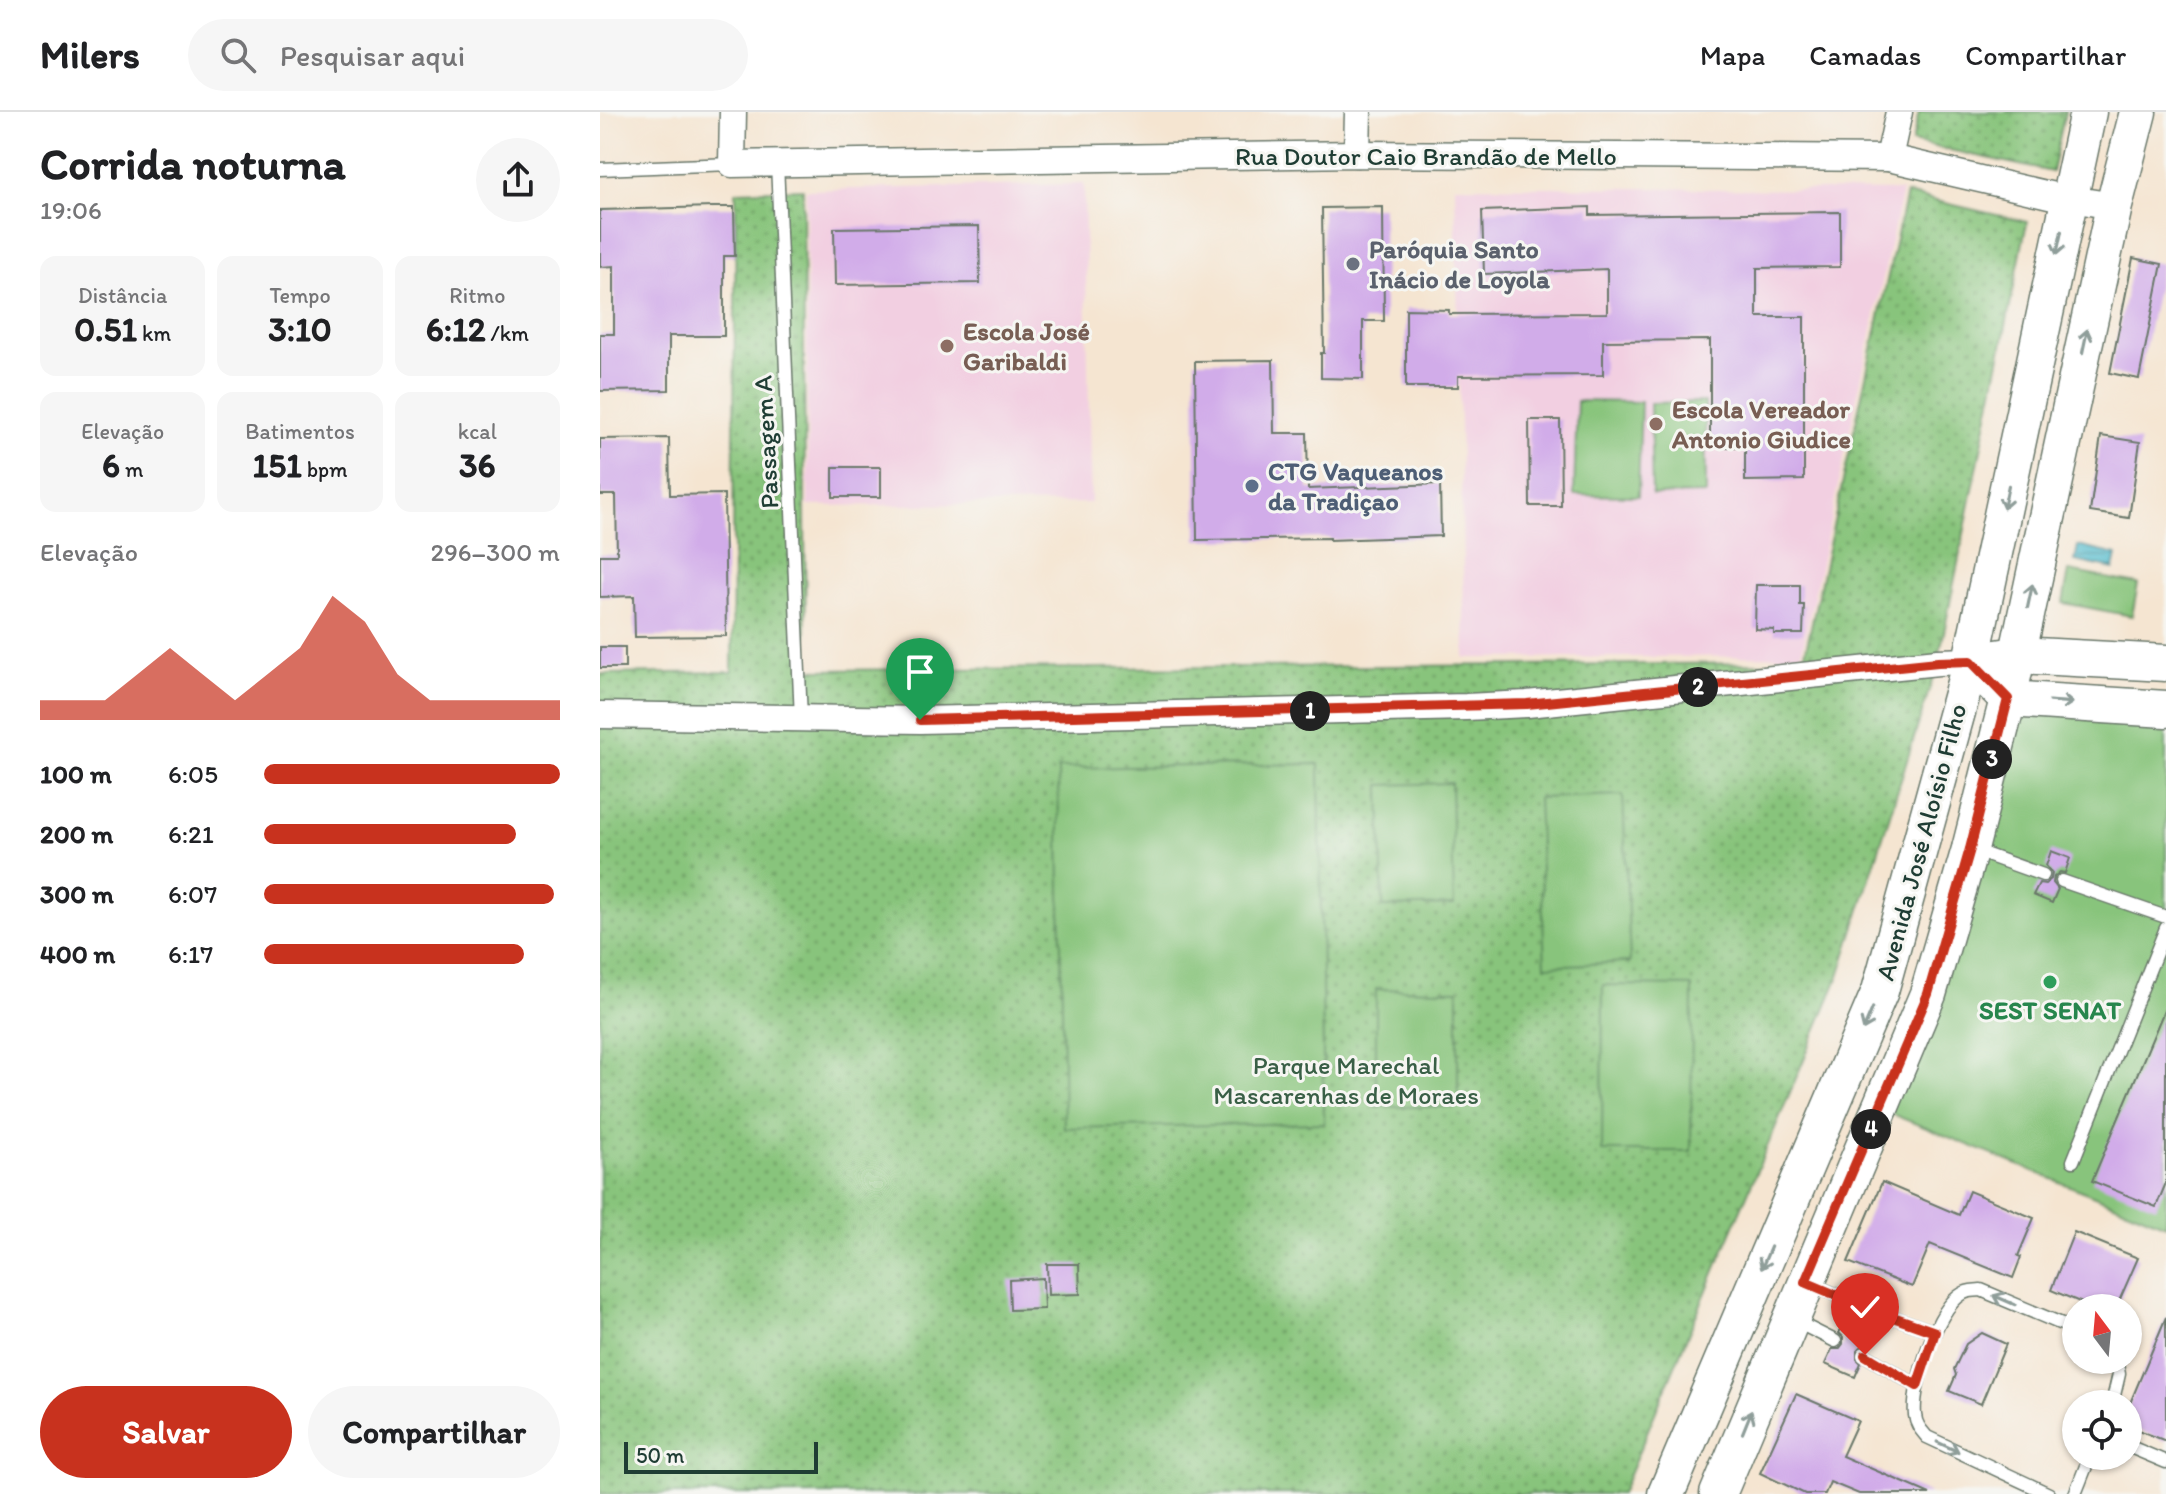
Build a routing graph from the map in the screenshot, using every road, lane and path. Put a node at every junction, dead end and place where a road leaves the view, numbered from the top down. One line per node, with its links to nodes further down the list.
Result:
1 (733, 112): 9 (street)
2 (1358, 112): 6 (street)
3 (1899, 112): 7 (street)
4 (2088, 112): 11 (street, Avenida José Aloísio Filho)
5 (2138, 112): 12 (street, Avenida José Aloísio Filho)
6 (1357, 154): 7 (street, Rua Doutor Caio Brandão de Mello); 8 (street, Rua Doutor Caio Brandão de Mello)
7 (1889, 158): 11 (street, Rua Doutor Caio Brandão de Mello)
8 (777, 163): 9 (street, Rua Doutor Caio Brandão de Mello); 19 (lane, Passagem A)
9 (732, 164): 10 (lane)
10 (600, 169)
11 (2069, 199): 12 (street, Rua Doutor Caio Brandão de Mello); 14 (street, Avenida José Aloísio Filho, one-way to 14)
12 (2114, 206): 13 (street, Avenida José Aloísio Filho, one-way to 12)
13 (2017, 655): 14 (street); 15 (street); 16 (street, Avenida José Aloísio Filho)
14 (1971, 661): 16 (street); 19 (street); 36 (street, Avenida José Aloísio Filho, one-way to 36)
15 (2166, 663)
16 (2008, 699): 17 (street, one-way to 17); 20 (street, Avenida José Aloísio Filho)
17 (2166, 709)
18 (600, 715): 19 (street)
19 (801, 719)
20 (1970, 849): 21 (lane); 26 (street, Avenida José Aloísio Filho)
21 (2043, 875)
22 (2062, 881): 23 (lane)
23 (2166, 917)
24 (2166, 928): 25 (lane)
25 (2073, 1161)
26 (1805, 1282): 27 (street, Avenida José Aloísio Filho); 29 (lane)
27 (1790, 1319): 30 (lane); 37 (street, Avenida José Aloísio Filho, one-way to 27)
28 (2062, 1324): 29 (lane, one-way to 29)
29 (1935, 1332): 32 (lane)
30 (1835, 1341)
31 (1865, 1355): 32 (lane)
32 (1917, 1386): 38 (lane, one-way to 38)
33 (2142, 1452): 34 (lane)
34 (2166, 1462)
35 (2084, 1470): 39 (lane)
36 (1666, 1494)
37 (1718, 1494)
38 (2049, 1494)
39 (2075, 1494)

